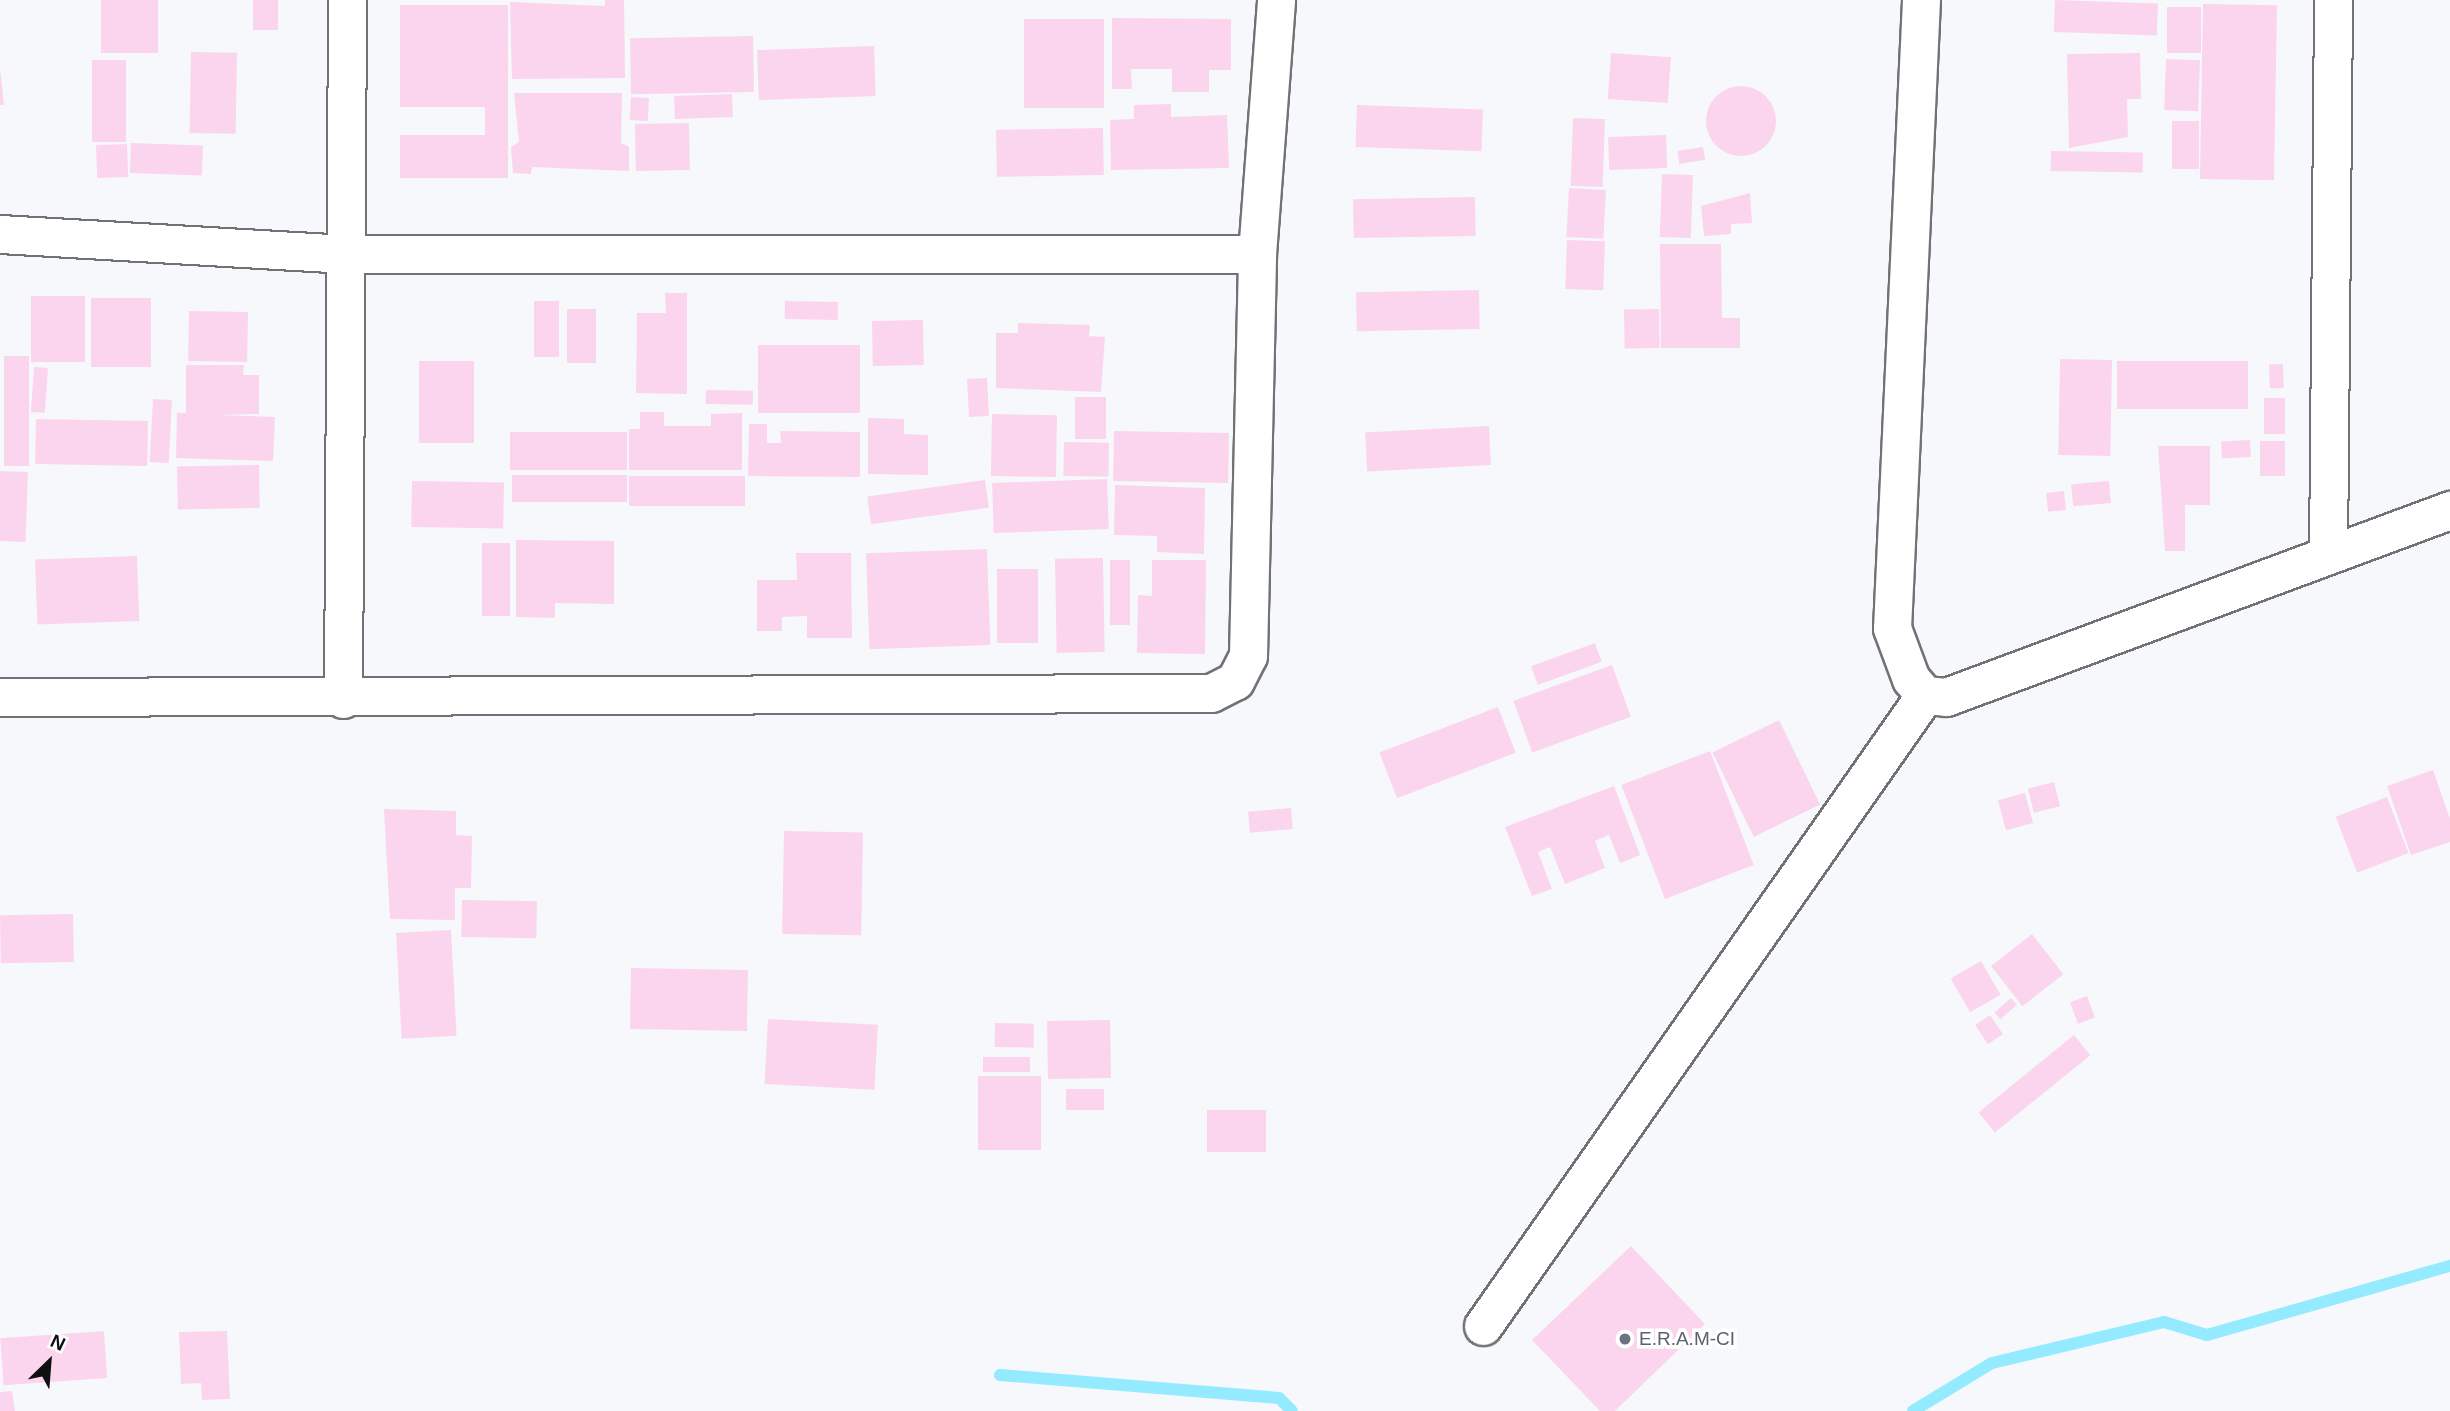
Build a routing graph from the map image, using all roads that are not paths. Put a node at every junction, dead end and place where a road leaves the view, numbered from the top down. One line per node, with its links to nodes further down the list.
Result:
1 (347, 0): 6 (street)
2 (1276, 0): 7 (street)
3 (1921, 0): 10 (street)
4 (2333, 0): 9 (street)
5 (0, 234): 6 (street)
6 (346, 254): 7 (street); 12 (street)
7 (1257, 254): 12 (street)
8 (2450, 510): 9 (street)
9 (2328, 555): 10 (street)
10 (1925, 695): 13 (street)
11 (0, 697): 12 (street)
12 (343, 699)
13 (1483, 1326)

